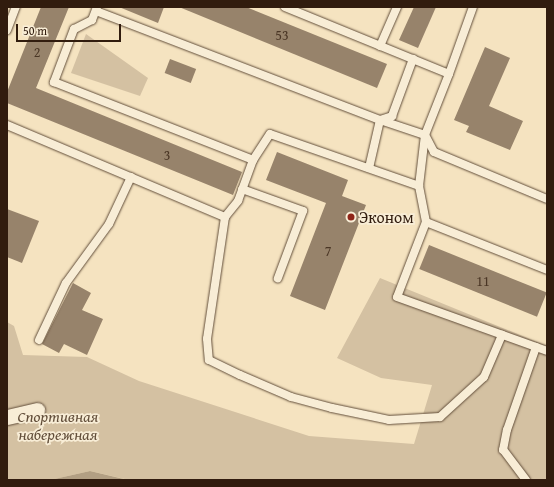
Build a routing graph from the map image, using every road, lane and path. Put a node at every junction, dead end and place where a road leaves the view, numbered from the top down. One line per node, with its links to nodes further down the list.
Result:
1 (16, 7): 6 (lane)
2 (285, 7): 7 (lane)
3 (396, 7): 7 (lane)
4 (473, 7): 9 (lane)
5 (96, 9): 10 (lane); 13 (lane)
6 (7, 30)
7 (380, 46): 8 (lane)
8 (414, 59): 9 (lane); 10 (lane)
9 (449, 74): 12 (lane)
10 (380, 120): 12 (lane); 14 (lane)
11 (7, 125): 15 (lane)
12 (425, 135): 16 (lane); 18 (lane)
13 (253, 160): 14 (lane); 17 (lane)
14 (369, 168): 16 (lane)
15 (131, 177): 19 (lane); 24 (lane)
16 (419, 186): 20 (lane)
17 (242, 189): 19 (lane); 22 (lane)
18 (547, 199)
19 (225, 217): 23 (lane)
20 (426, 222): 21 (lane); 23 (lane)
21 (547, 270)
22 (278, 278)
23 (502, 335): 25 (lane)
24 (39, 340)
25 (536, 348): 26 (lane); 29 (lane)
26 (547, 351)
27 (37, 410): 28 (street)
28 (7, 417)
29 (526, 480)

